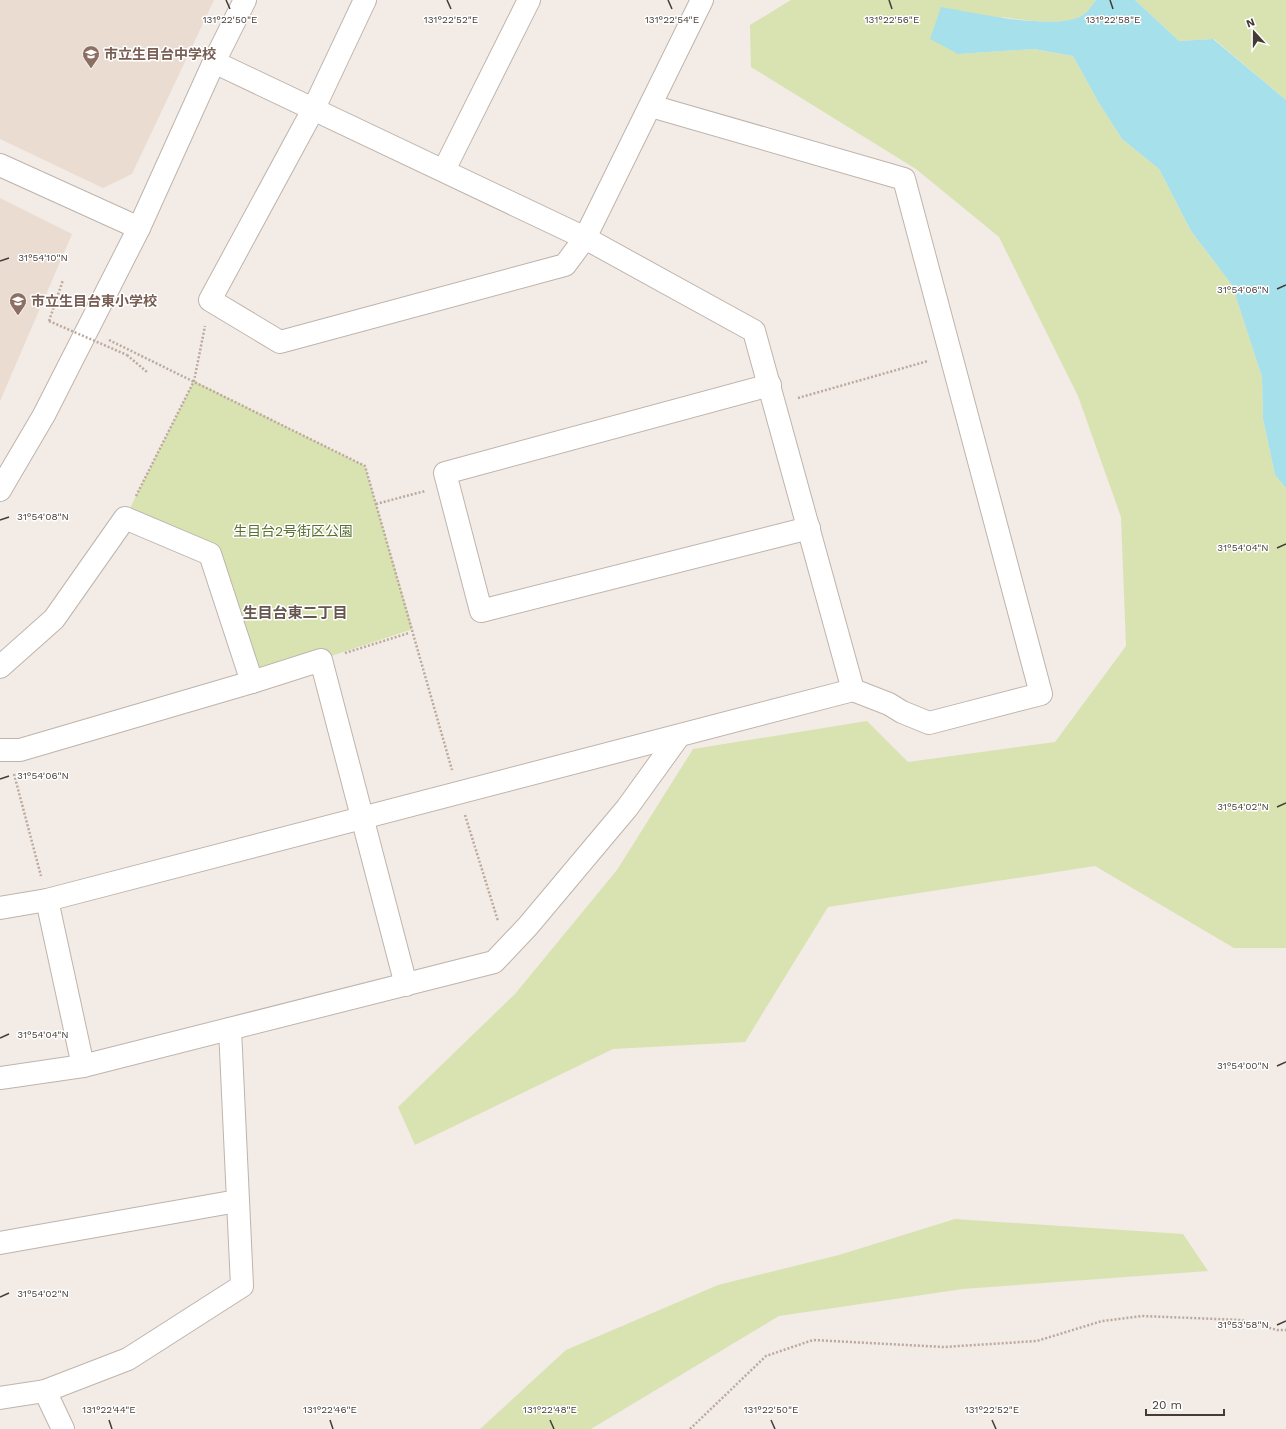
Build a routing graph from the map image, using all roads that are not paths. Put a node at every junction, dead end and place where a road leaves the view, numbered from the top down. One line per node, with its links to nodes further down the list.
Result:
1 (245, 0): 5 (street)
2 (365, 0): 7 (street)
3 (529, 0): 9 (street)
4 (702, 0): 6 (street)
5 (214, 62): 7 (street); 10 (street)
6 (652, 106): 11 (street); 17 (street)
7 (314, 108): 9 (street); 11 (street)
8 (0, 165): 10 (street)
9 (444, 170): 11 (street)
10 (139, 228): 13 (street)
11 (585, 238): 12 (street)
12 (773, 395): 14 (street); 14 (street)
13 (0, 490)
14 (809, 528): 17 (street)
15 (0, 667): 16 (street)
16 (252, 682): 19 (street); 20 (street)
17 (853, 690): 18 (street)
18 (679, 736): 20 (street); 23 (street)
19 (4, 750)
20 (363, 818): 21 (street); 23 (street)
21 (47, 900): 22 (street); 25 (street)
22 (0, 908)
23 (406, 984): 24 (street)
24 (230, 1029): 25 (street); 27 (street)
25 (83, 1066): 26 (street)
26 (0, 1078)
27 (237, 1201): 28 (street); 29 (street)
28 (0, 1242)
29 (45, 1391): 30 (street); 31 (street)
30 (0, 1398)
31 (63, 1429)

